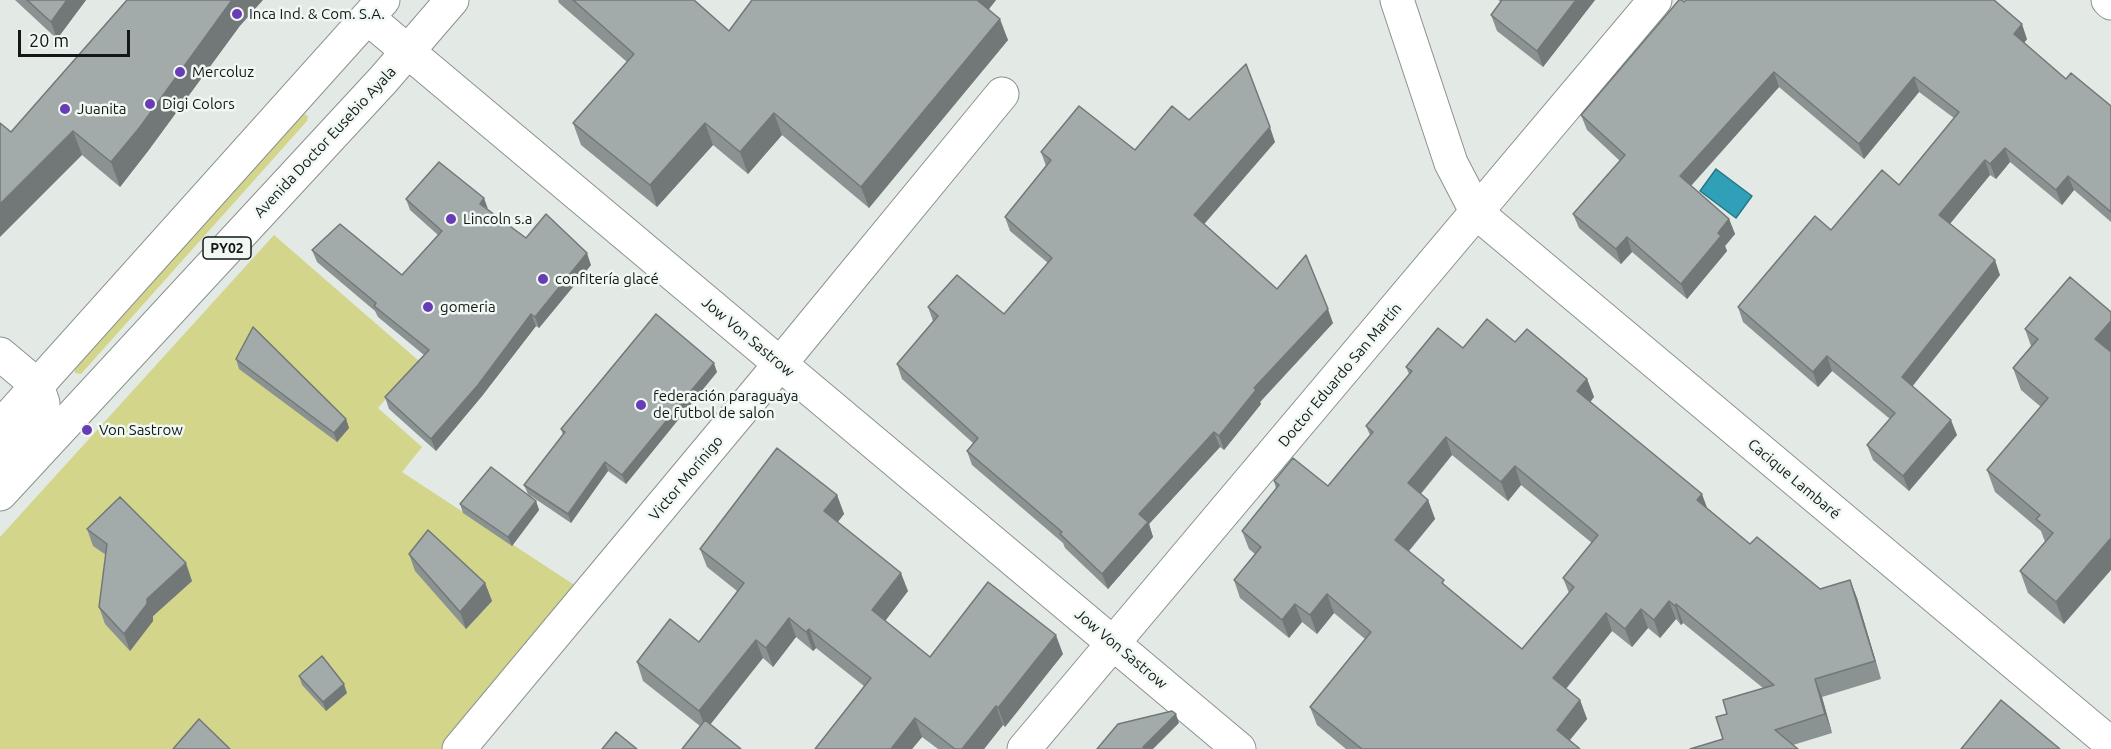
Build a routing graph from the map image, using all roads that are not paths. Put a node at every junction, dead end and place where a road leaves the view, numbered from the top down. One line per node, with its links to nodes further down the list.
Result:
1 (453, 0): 5 (main road, Avenida Doctor Eusebio Ayala / PY02)
2 (1397, 0): 7 (main road)
3 (1655, 0): 7 (main road, Doctor Eduardo San Martín)
4 (376, 9): 5 (main road, Jow Von Sastrow); 10 (main road)
5 (408, 52): 9 (main road, Jow Von Sastrow); 13 (main road, Avenida Doctor Eusebio Ayala / PY02)
6 (1002, 94): 9 (main road, Victor Morínigo)
7 (1477, 213): 14 (main road, Doctor Eduardo San Martín); 15 (main road, Cacique Lambaré)
8 (0, 354): 10 (main road)
9 (780, 364): 14 (main road, Jow Von Sastrow); 16 (main road, Victor Morínigo)
10 (37, 385): 11 (main road); 12 (main road)
11 (0, 426)
12 (0, 466)
13 (0, 494)
14 (1114, 642): 17 (main road, Doctor Eduardo San Martín); 18 (main road, Jow Von Sastrow)
15 (2111, 744)
16 (459, 749)
17 (1024, 749)
18 (1239, 749)

